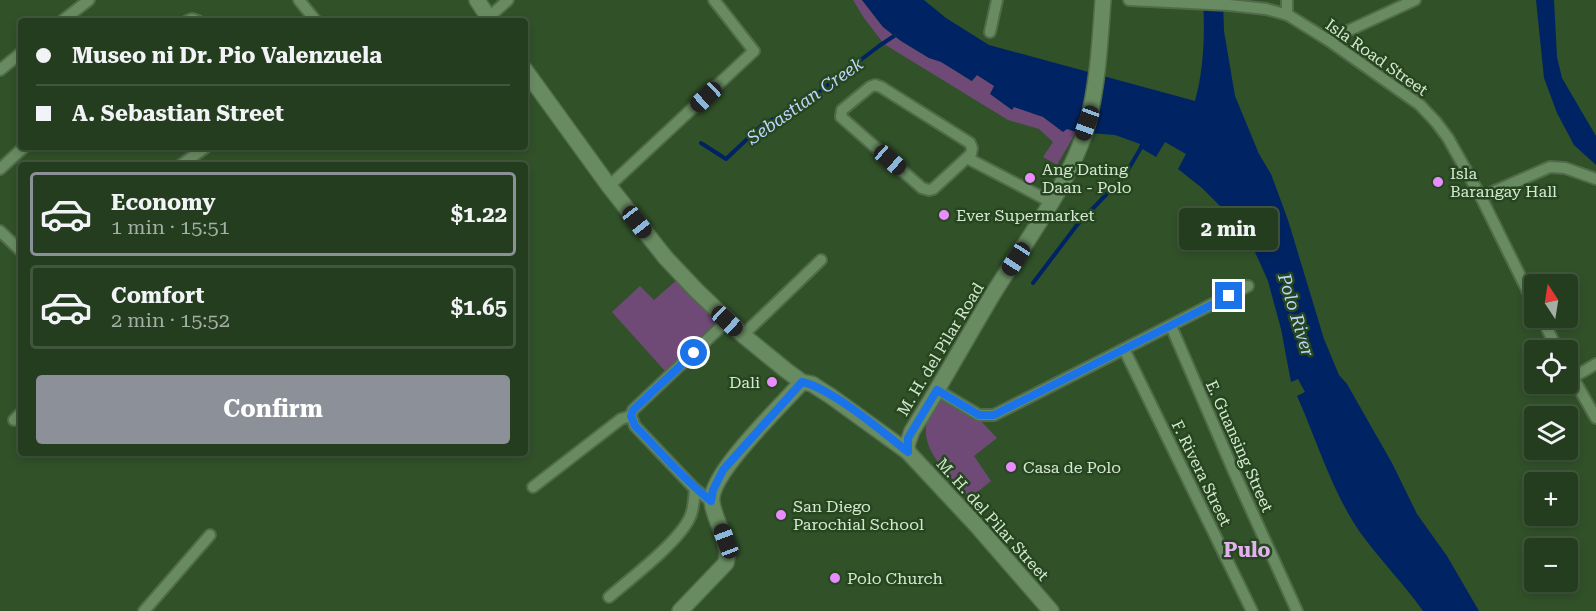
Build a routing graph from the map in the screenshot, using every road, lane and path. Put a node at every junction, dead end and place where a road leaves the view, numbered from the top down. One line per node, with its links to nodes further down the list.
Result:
1 (89, 0): 11 (street)
2 (298, 0): 12 (street)
3 (477, 0): 13 (main road)
4 (508, 0): 14 (street)
5 (714, 0): 26 (street)
6 (997, 0): 15 (street)
7 (1103, 0): 28 (main road, M. H. del Pilar Road)
8 (1129, 0): 10 (street, Isla Road Street)
9 (1416, 0): 16 (street)
10 (1287, 7): 16 (street, Isla Road Street)
11 (66, 18)
12 (313, 18)
13 (489, 18)
14 (491, 18)
15 (990, 32)
16 (1328, 40): 27 (street, Isla Road Street)
17 (18, 55): 18 (street)
18 (0, 70)
19 (528, 74): 26 (main road, M. H. del Pilar Street)
20 (21, 150): 24 (street)
21 (202, 150): 23 (street)
22 (967, 158): 22 (street); 28 (street)
23 (185, 162)
24 (0, 169)
25 (1596, 179): 27 (street)
26 (609, 186): 34 (main road, M. H. del Pilar Street)
27 (1481, 197): 32 (street, Isla Road Street)
28 (1051, 202): 42 (main road, M. H. del Pilar Road)
29 (0, 231): 30 (street)
30 (18, 248)
31 (821, 260): 36 (street)
32 (1524, 284)
33 (1248, 286): 35 (street)
34 (727, 321): 36 (main road, M. H. del Pilar Street); 43 (street)
35 (1171, 326): 37 (street); 55 (street, E. Guansing Street)
36 (743, 335): 40 (main road, M. H. del Pilar Street)
37 (1124, 349): 42 (street); 54 (street, F. Rivera Street)
38 (1596, 364): 39 (street)
39 (1578, 371)
40 (802, 382): 45 (main road, M. H. del Pilar Street); 48 (main road)
41 (1578, 388): 44 (street)
42 (937, 390): 45 (main road, M. H. del Pilar Road)
43 (631, 416): 46 (street); 47 (street)
44 (1596, 418)
45 (908, 452): 53 (main road, M. H. del Pilar Street)
46 (533, 487)
47 (695, 489): 48 (street); 50 (street)
48 (711, 501): 52 (main road)
49 (210, 536): 51 (street)
50 (609, 597)
51 (144, 611)
52 (680, 611)
53 (1051, 611)
54 (1252, 611)
55 (1297, 611)

